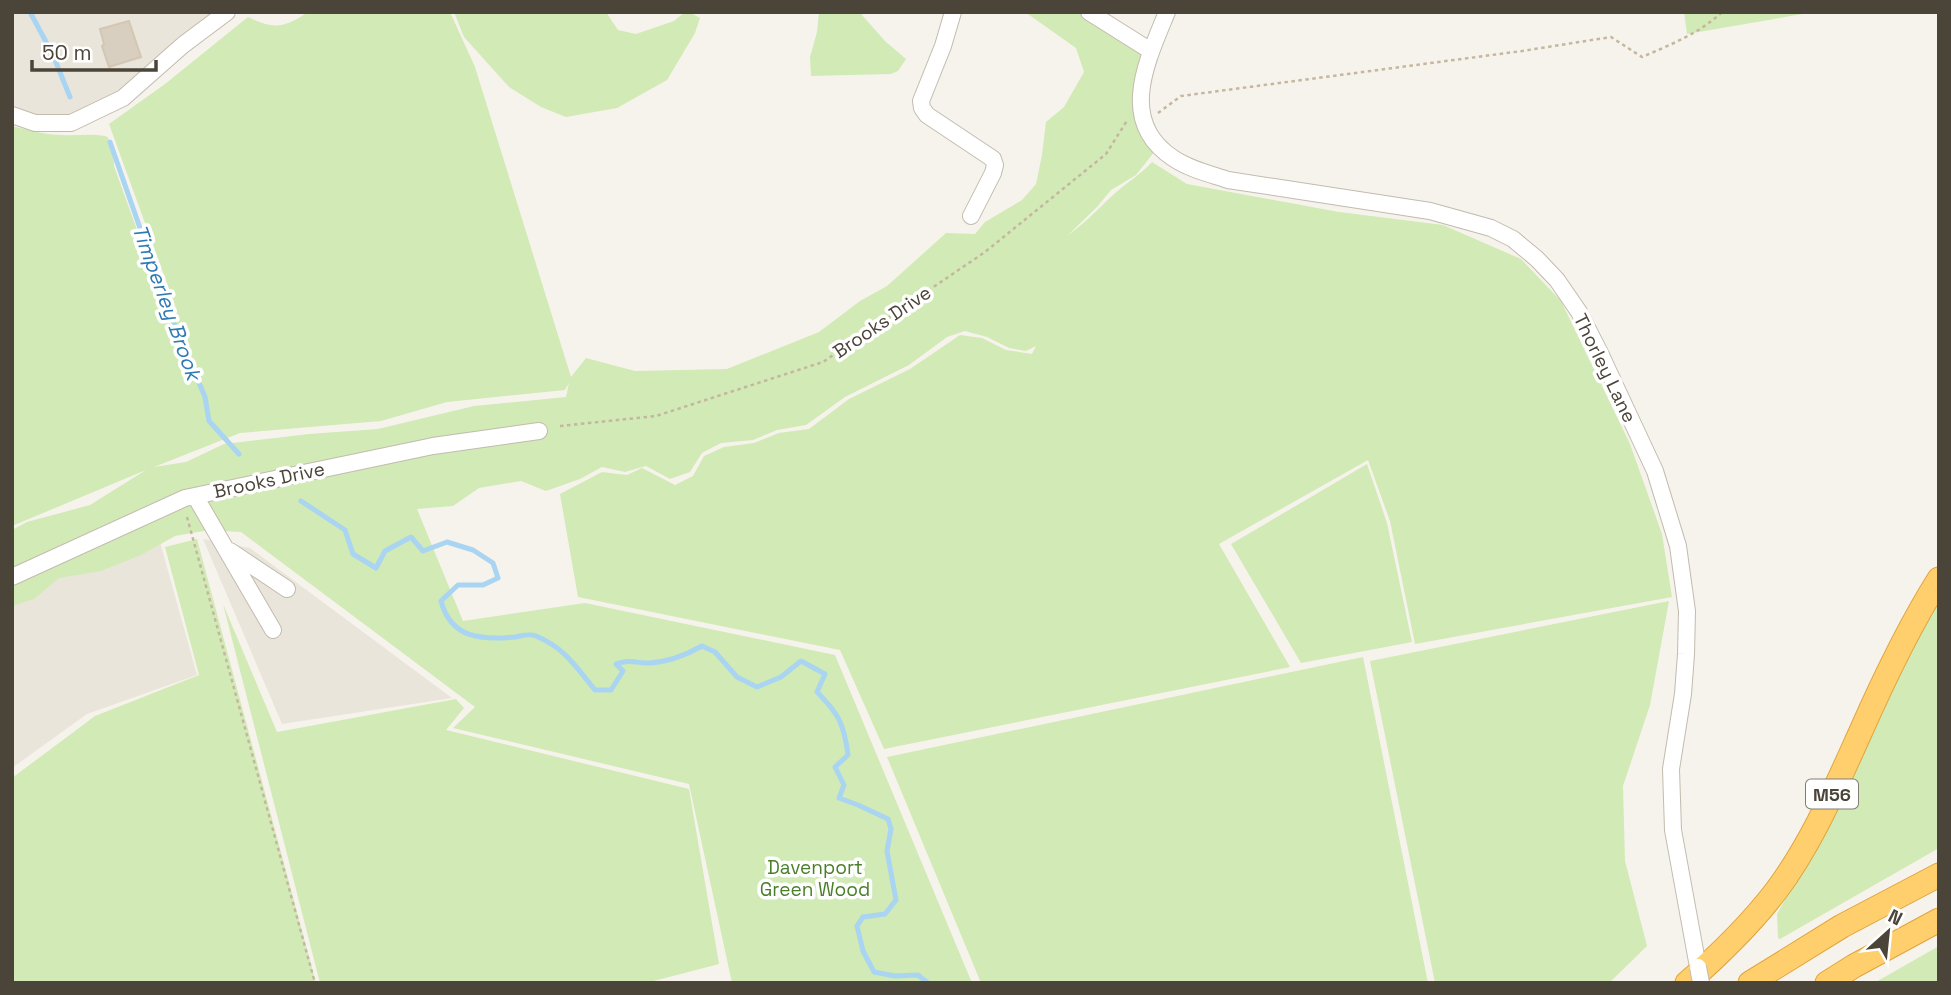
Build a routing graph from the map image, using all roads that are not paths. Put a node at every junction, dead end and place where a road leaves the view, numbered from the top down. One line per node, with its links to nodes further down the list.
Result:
1 (227, 12): 6 (street)
2 (953, 12): 7 (street)
3 (1089, 12): 5 (street)
4 (1167, 12): 5 (street)
5 (1151, 51): 18 (street, Thorley Lane, bridge)
6 (12, 115)
7 (971, 216)
8 (539, 431): 9 (street, Brooks Drive)
9 (188, 498): 10 (street); 11 (street, Brooks Drive)
10 (225, 548): 13 (street); 14 (street)
11 (12, 577)
12 (1939, 579): 17 (highway, M56)
13 (287, 589)
14 (273, 630)
15 (1939, 875): 19 (highway)
16 (1939, 920): 20 (highway)
17 (1687, 983)
18 (1701, 983)
19 (1750, 983)
20 (1827, 983)

